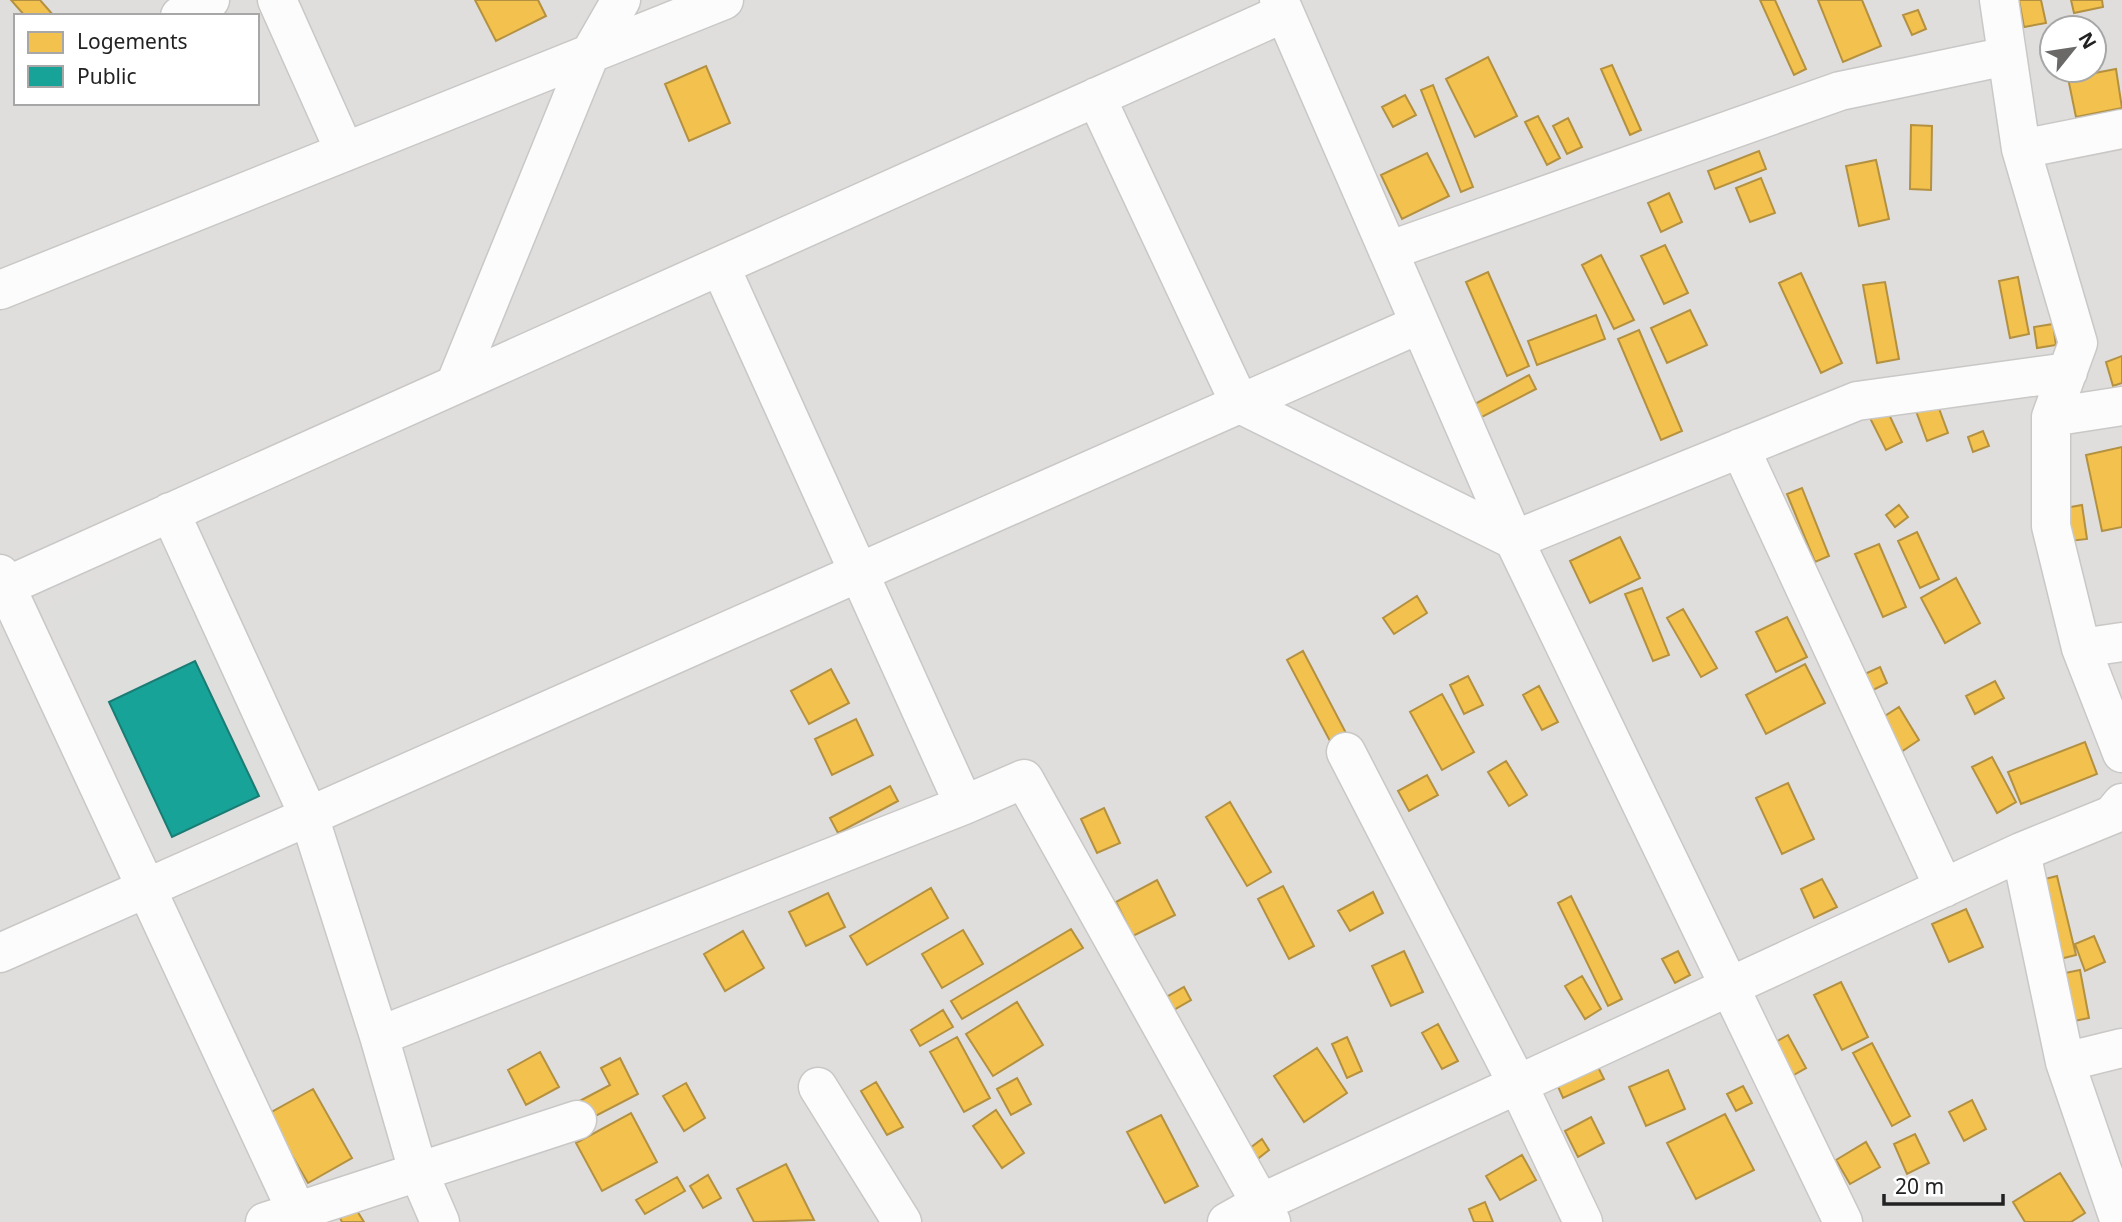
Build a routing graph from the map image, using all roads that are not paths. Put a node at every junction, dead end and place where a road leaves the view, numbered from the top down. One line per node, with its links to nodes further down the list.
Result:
1 (209, 0): 7 (street)
2 (277, 0): 13 (street)
3 (621, 0): 8 (street)
4 (724, 0): 8 (street)
5 (1999, 0): 9 (street)
6 (1282, 6): 10 (street); 14 (street)
7 (184, 14)
8 (590, 54): 13 (street); 19 (street)
9 (2007, 56): 12 (street); 14 (street)
10 (1096, 97): 15 (street); 20 (street)
11 (2122, 129): 12 (street)
12 (2021, 149): 18 (street)
13 (345, 152): 16 (street)
14 (1388, 251): 17 (street)
15 (720, 266): 19 (street); 26 (street)
16 (0, 290)
17 (1420, 324): 20 (street); 25 (street)
18 (2068, 372): 22 (street); 23 (street)
19 (455, 384): 24 (street)
20 (1240, 404): 25 (street); 26 (street)
21 (2122, 405): 22 (street)
22 (2051, 417): 29 (street)
23 (1740, 448): 25 (street); 37 (street)
24 (170, 512): 27 (street); 34 (street)
25 (1514, 540): 39 (street)
26 (859, 573): 33 (street); 34 (street)
27 (2, 583): 36 (street)
28 (2122, 642): 29 (street)
29 (2081, 648): 31 (street)
30 (1346, 752): 43 (street)
31 (2122, 753)
32 (2122, 803): 35 (street)
33 (964, 806): 40 (street); 47 (street)
34 (309, 816): 36 (street); 40 (street)
35 (2021, 852): 37 (street); 42 (street)
36 (146, 888): 38 (street); 48 (street)
37 (1944, 888): 39 (street)
38 (0, 953)
39 (1728, 988): 43 (street); 53 (street)
40 (379, 1036): 46 (street)
41 (2122, 1048): 42 (street)
42 (2065, 1062): 54 (street)
43 (1518, 1085): 47 (street); 52 (street)
44 (818, 1087): 50 (street)
45 (577, 1119): 46 (street)
46 (418, 1171): 48 (street); 49 (street)
47 (1266, 1213): 51 (street)
48 (281, 1217)
49 (440, 1222)
50 (902, 1222)
51 (1227, 1222)
52 (1583, 1222)
53 (1843, 1222)
54 (2120, 1222)

